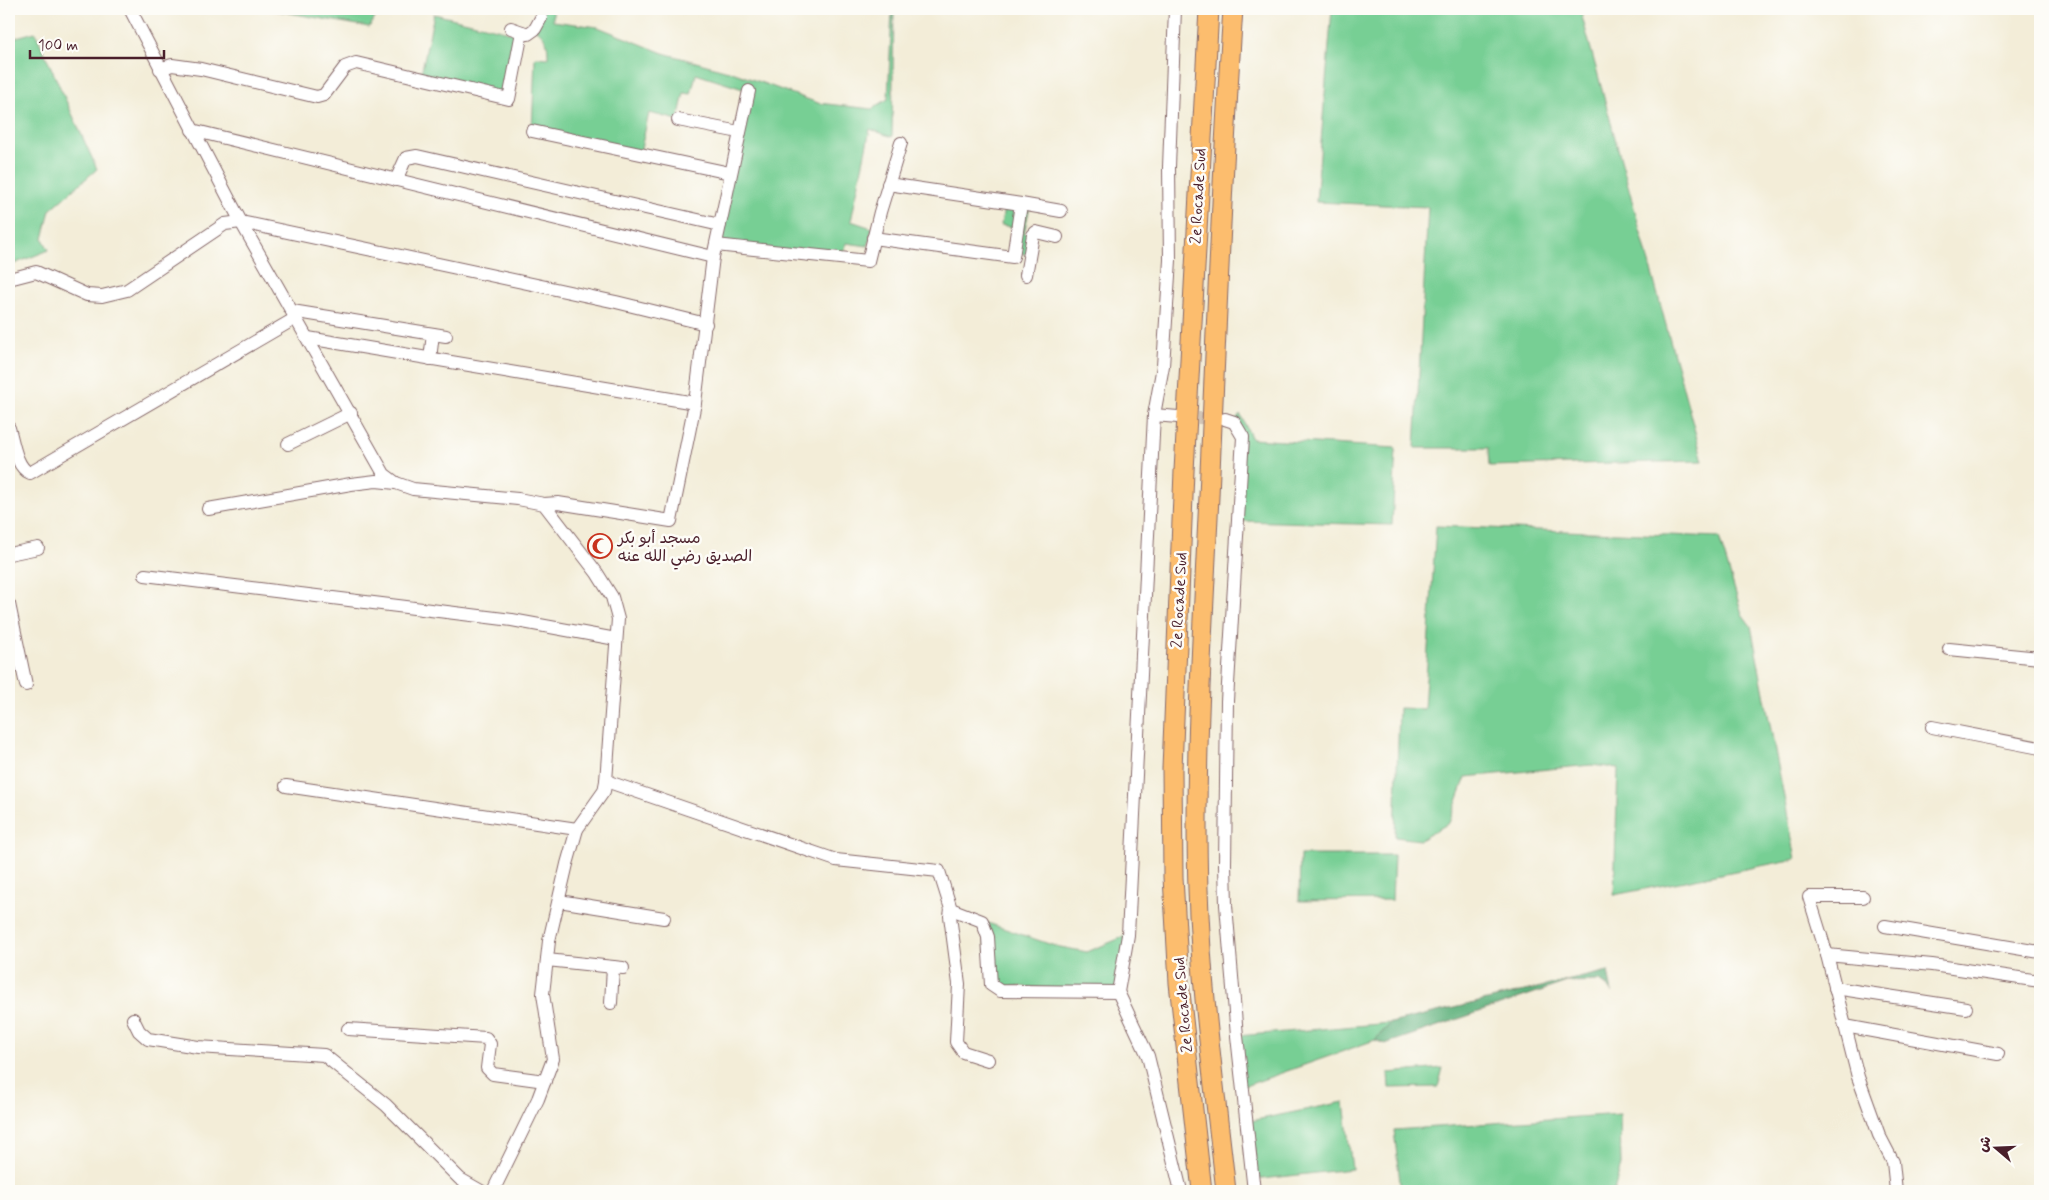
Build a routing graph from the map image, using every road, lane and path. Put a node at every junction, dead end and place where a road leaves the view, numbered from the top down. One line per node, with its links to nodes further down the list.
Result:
1 (130, 9): 6 (street)
2 (1175, 9): 36 (street)
3 (1208, 9): 79 (highway, 2e Rocade Sud)
4 (1232, 9): 80 (highway, 2e Rocade Sud)
5 (541, 18): 6 (street)
6 (160, 69): 9 (street)
7 (749, 91): 11 (street)
8 (678, 120): 11 (street)
9 (192, 130): 14 (street); 18 (street)
10 (532, 130): 13 (street)
11 (739, 132): 13 (street)
12 (901, 143): 15 (street)
13 (730, 173): 19 (street)
14 (396, 180): 19 (street); 25 (street)
15 (888, 184): 16 (street); 21 (street)
16 (1021, 204): 17 (street); 23 (street)
17 (1061, 211)
18 (241, 222): 27 (street); 28 (street); 29 (street)
19 (720, 225): 22 (street)
20 (1057, 237): 24 (street)
21 (874, 238): 22 (street); 23 (street)
22 (716, 244): 25 (street)
23 (1014, 252): 24 (street)
24 (1030, 255): 26 (street)
25 (713, 257): 29 (street)
26 (1026, 275)
27 (9, 279)
28 (294, 314): 30 (street); 32 (street); 39 (street)
29 (706, 324): 34 (street)
30 (433, 334): 31 (street); 33 (street)
31 (446, 336)
32 (308, 338): 33 (street); 35 (street)
33 (430, 359): 34 (street)
34 (695, 403): 42 (street)
35 (351, 413): 40 (street); 41 (street)
36 (1154, 415): 37 (street); 67 (street)
37 (1178, 417)
38 (1225, 419): 81 (street)
39 (9, 428)
40 (288, 444)
41 (396, 483): 42 (street); 43 (street)
42 (544, 504): 48 (street)
43 (208, 510)
44 (38, 548): 45 (street)
45 (9, 554)
46 (146, 575): 48 (street)
47 (9, 604): 51 (street)
48 (616, 638): 54 (street)
49 (1949, 649): 50 (street)
50 (2040, 658)
51 (26, 685)
52 (1932, 727): 53 (street)
53 (2040, 748)
54 (606, 782): 56 (street); 59 (street)
55 (286, 786): 56 (street)
56 (577, 829): 58 (street)
57 (1863, 897): 63 (street)
58 (560, 901): 60 (street); 64 (street)
59 (951, 909): 67 (street); 74 (street)
60 (664, 918)
61 (1885, 926): 62 (street)
62 (2040, 952)
63 (1827, 955): 65 (street); 66 (street)
64 (547, 960): 68 (street); 75 (street)
65 (2040, 982)
66 (1835, 988): 69 (street); 71 (street)
67 (1118, 992): 78 (street)
68 (611, 1003)
69 (1966, 1008)
70 (133, 1019): 76 (street)
71 (1845, 1026): 73 (street); 82 (street)
72 (348, 1029): 75 (street)
73 (1998, 1054)
74 (988, 1060)
75 (545, 1081): 77 (street)
76 (481, 1191)
77 (493, 1191)
78 (1181, 1191)
79 (1202, 1191)
80 (1226, 1191)
81 (1254, 1191)
82 (1896, 1191)

